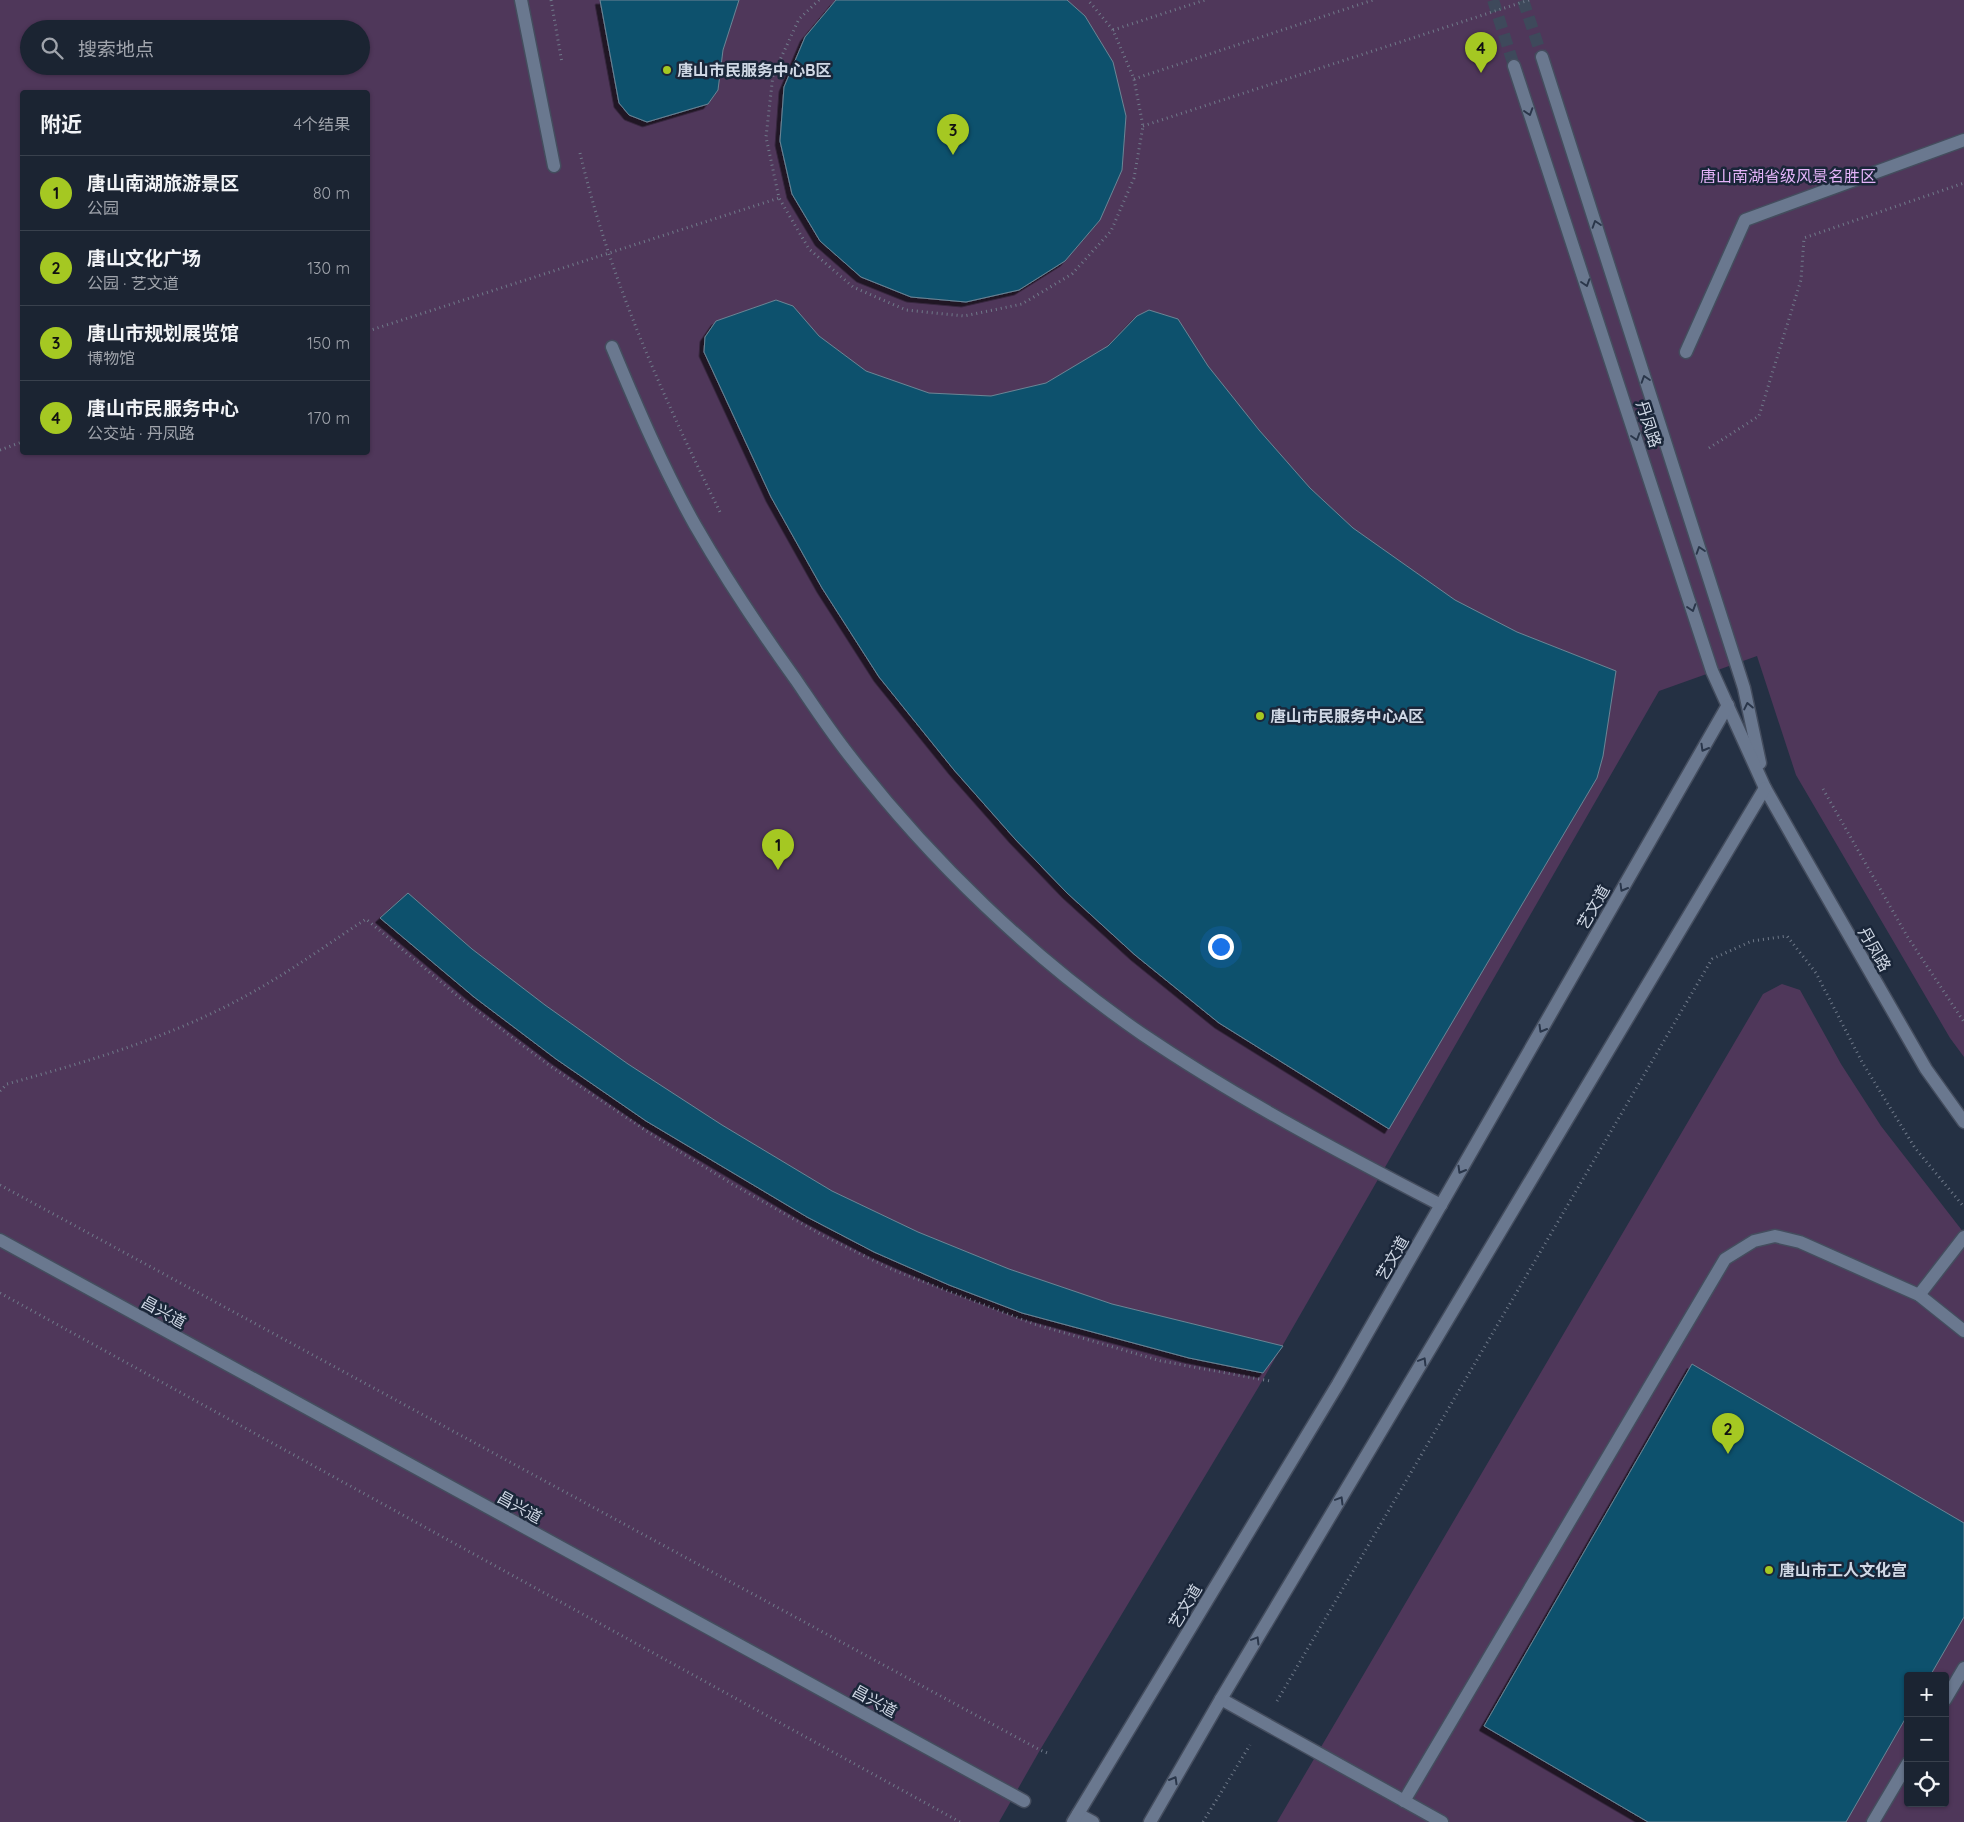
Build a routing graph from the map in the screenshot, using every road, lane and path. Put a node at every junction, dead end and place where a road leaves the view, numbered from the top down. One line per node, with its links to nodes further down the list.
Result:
1 (521, 0): 16 (main road)
2 (551, 0): 11 (path)
3 (819, 0): 18 (path)
4 (1088, 0): 8 (path)
5 (1205, 0): 8 (path)
6 (1373, 0): 12 (path)
7 (1529, 0): 13 (path)
8 (1113, 30): 12 (path)
9 (1542, 57): 27 (main road, 丹凤路, one-way to 9)
10 (1514, 66): 26 (main road, 丹凤路, one-way to 26)
11 (564, 71)
12 (1134, 80): 13 (path)
13 (1143, 126): 18 (path)
14 (1964, 140): 21 (main road)
15 (578, 144): 25 (path)
16 (554, 166)
17 (1964, 183): 23 (path)
18 (779, 198): 19 (path)
19 (370, 330)
20 (612, 347): 33 (main road)
21 (1686, 352)
22 (20, 443): 24 (path)
23 (1709, 448)
24 (0, 450)
25 (723, 518)
26 (1728, 705): 27 (main road, 丹凤路); 33 (main road, 艺文道, one-way to 33)
27 (1765, 788): 31 (main road, 丹凤路); 43 (main road, one-way to 27)
28 (1823, 789): 29 (path)
29 (1964, 1022)
30 (0, 1091): 40 (path)
31 (1964, 1122)
32 (0, 1185): 45 (path)
33 (1441, 1205): 49 (main road, 艺文道)
34 (1964, 1207): 44 (path)
35 (1964, 1237): 38 (main road)
36 (0, 1240): 47 (main road, 昌兴道)
37 (0, 1293): 50 (path)
38 (1919, 1296): 39 (main road); 48 (main road)
39 (1964, 1331)
40 (1270, 1381)
41 (1964, 1668): 42 (main road)
42 (1949, 1693)
43 (1221, 1699): 44 (main road); 52 (main road, one-way to 43)
44 (1263, 1724): 48 (main road); 53 (path)
45 (1050, 1754)
46 (1904, 1770): 55 (main road)
47 (1024, 1801)
48 (1404, 1801): 54 (main road)
49 (1076, 1818): 51 (main road)
50 (960, 1822)
51 (1094, 1822)
52 (1150, 1822)
53 (1203, 1822)
54 (1442, 1822)
55 (1873, 1822)

